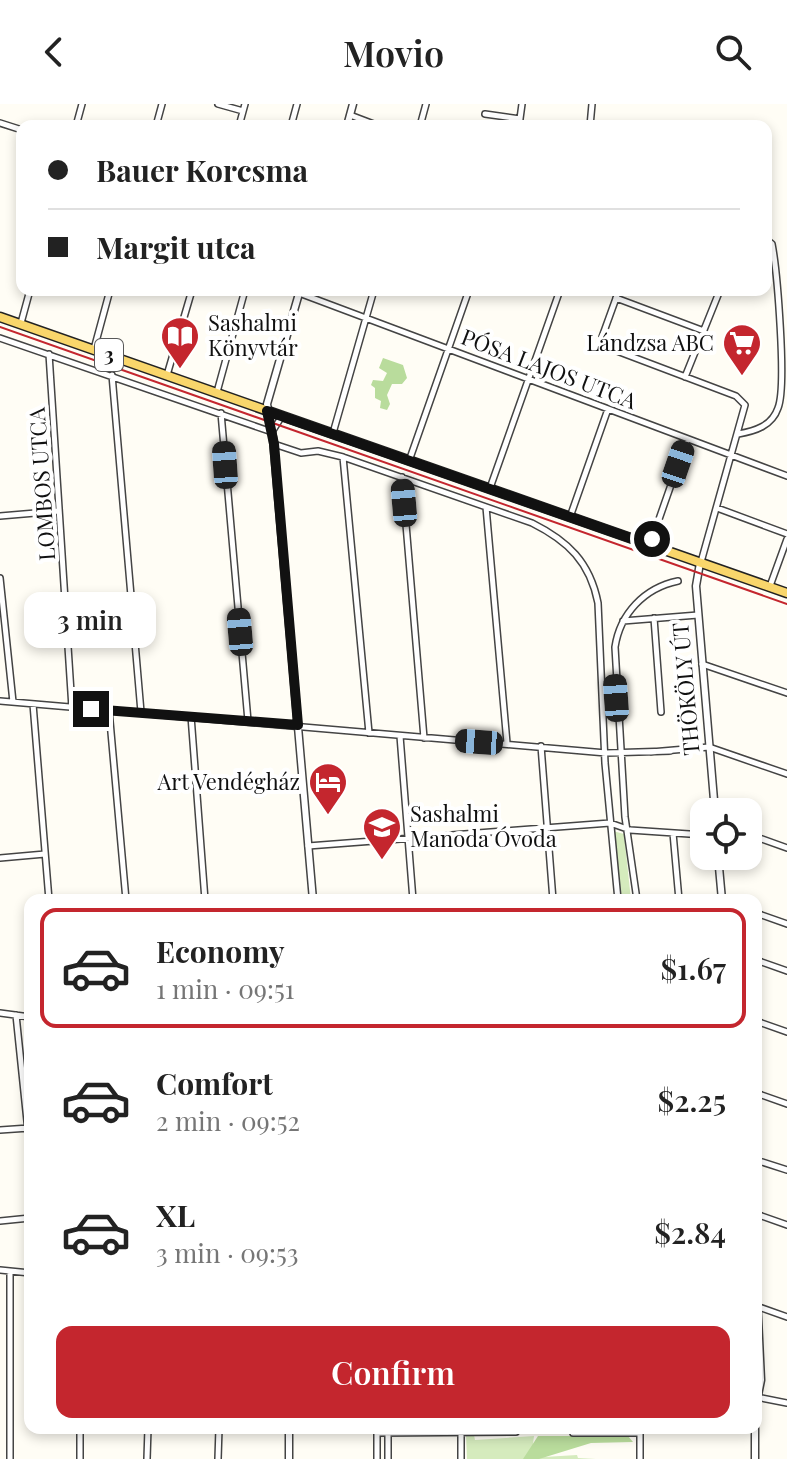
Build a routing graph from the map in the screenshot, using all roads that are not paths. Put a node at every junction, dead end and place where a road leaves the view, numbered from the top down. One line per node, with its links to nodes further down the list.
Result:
1 (218, 104): 3 (street)
2 (353, 104): 5 (street)
3 (244, 108)
4 (485, 114): 8 (street)
5 (350, 115): 6 (street); 7 (street)
6 (349, 120)
7 (363, 120)
8 (511, 120)
9 (772, 248): 40 (street)
10 (28, 296): 23 (street)
11 (108, 296): 27 (street)
12 (190, 296): 30 (street)
13 (243, 296): 33 (street)
14 (298, 296): 35 (street)
15 (312, 296): 22 (street, PÓSA LAJOS UTCA)
16 (372, 296): 22 (street)
17 (467, 296): 26 (street)
18 (558, 296): 32 (street)
19 (718, 296): 24 (street)
20 (616, 298): 24 (street); 31 (street)
21 (0, 317): 23 (main road, 3)
22 (366, 317): 26 (street, PÓSA LAJOS UTCA); 39 (street)
23 (20, 324): 27 (main road, 3)
24 (704, 331): 31 (street)
25 (0, 338): 28 (street)
26 (448, 349): 32 (street, PÓSA LAJOS UTCA); 45 (street)
27 (93, 350): 30 (main road, 3)
28 (49, 354): 29 (street); 52 (street, LOMBOS UTCA)
29 (112, 375): 36 (street); 74 (street)
30 (167, 376): 33 (main road, 3)
31 (685, 377): 40 (street)
32 (529, 379): 34 (street, PÓSA LAJOS UTCA); 49 (street)
33 (217, 393): 35 (main road, 3)
34 (608, 409): 41 (street, PÓSA LAJOS UTCA); 54 (street)
35 (267, 411): 37 (main road, 3); 38 (street)
36 (221, 413): 38 (street); 77 (street)
37 (282, 416): 38 (street); 39 (main road, 3)
38 (272, 432): 42 (street)
39 (332, 434): 45 (main road, 3)
40 (737, 434): 43 (street)
41 (687, 439): 43 (street, PÓSA LAJOS UTCA); 56 (street)
42 (274, 444): 44 (street); 78 (street)
43 (731, 455): 47 (street, PÓSA LAJOS UTCA); 51 (street)
44 (343, 457): 48 (street); 79 (street)
45 (409, 461): 49 (main road, 3)
46 (787, 466): 47 (street)
47 (785, 476)
48 (402, 477): 50 (street); 81 (street)
49 (490, 489): 54 (main road, 3)
50 (486, 507): 66 (street); 82 (street)
51 (717, 507): 55 (street); 57 (street)
52 (59, 511): 53 (street); 72 (street, LOMBOS UTCA)
53 (0, 516)
54 (570, 517): 56 (main road, 3)
55 (787, 537): 60 (street)
56 (650, 545): 57 (main road, 3)
57 (700, 563): 60 (main road, 3); 62 (street, THÖKÖLY ÚT)
58 (0, 578): 70 (street)
59 (678, 581): 64 (street)
60 (770, 587): 61 (main road, 3)
61 (787, 593)
62 (698, 615): 63 (street); 65 (street, THÖKÖLY ÚT)
63 (654, 618): 64 (street); 75 (street)
64 (622, 621): 67 (street)
65 (702, 664): 68 (street); 84 (street, THÖKÖLY ÚT)
66 (603, 673): 67 (street); 85 (street)
67 (614, 673): 86 (street)
68 (787, 693)
69 (0, 701): 70 (street)
70 (13, 702): 71 (street)
71 (33, 704): 72 (street); 98 (street)
72 (72, 708): 73 (street)
73 (109, 710): 74 (street); 102 (street)
74 (141, 712): 76 (street)
75 (661, 712)
76 (191, 716): 77 (street); 103 (street)
77 (248, 721): 78 (street)
78 (298, 725): 79 (street); 96 (street)
79 (369, 733): 80 (street)
80 (400, 736): 81 (street); 94 (street)
81 (424, 738): 82 (street)
82 (507, 743): 83 (street)
83 (541, 746): 85 (street); 90 (street)
84 (709, 747): 86 (street); 87 (street); 88 (street, THÖKÖLY ÚT)
85 (606, 753): 86 (street); 89 (street)
86 (620, 753): 91 (street)
87 (787, 774)
88 (714, 798)
89 (610, 823): 90 (street); 91 (street); 107 (street)
90 (547, 829): 94 (street); 106 (street)
91 (630, 830): 92 (street); 108 (street)
92 (673, 833): 93 (street); 109 (street)
93 (690, 834)
94 (408, 838): 96 (street); 105 (street)
95 (762, 839): 97 (street)
96 (308, 846): 104 (street)
97 (787, 848)
98 (45, 854): 99 (street); 101 (street)
99 (0, 858)
100 (719, 870): 110 (street)
101 (48, 894)
102 (125, 894)
103 (205, 894)
104 (312, 894)
105 (413, 894)
106 (552, 894)
107 (617, 894)
108 (636, 894)
109 (678, 894)
110 (721, 894)
111 (762, 915): 112 (street)
112 (787, 924)
113 (762, 962): 114 (street)
114 (787, 971)
115 (0, 1013): 116 (street)
116 (16, 1015): 117 (street); 120 (street)
117 (24, 1016)
118 (762, 1023): 119 (street)
119 (787, 1032)
120 (24, 1085)
121 (762, 1095): 122 (street)
122 (787, 1104)
123 (24, 1128): 124 (street)
124 (0, 1130)
125 (762, 1162): 126 (street)
126 (787, 1170)
127 (762, 1216): 130 (street)
128 (24, 1219): 129 (street)
129 (0, 1221)
130 (787, 1225)
131 (0, 1270): 132 (street)
132 (10, 1271): 133 (street); 147 (street)
133 (24, 1272)
134 (762, 1308): 135 (street)
135 (787, 1317)
136 (762, 1400): 137 (street)
137 (787, 1403)
138 (80, 1434): 148 (street)
139 (148, 1434): 149 (street)
140 (219, 1434): 150 (street)
141 (289, 1434): 151 (street)
142 (377, 1434): 152 (street)
143 (388, 1434): 153 (street)
144 (461, 1434): 154 (street)
145 (640, 1434): 155 (street)
146 (755, 1434): 156 (street)
147 (10, 1459)
148 (80, 1459)
149 (147, 1459)
150 (218, 1459)
151 (289, 1459)
152 (377, 1459)
153 (388, 1459)
154 (461, 1459)
155 (640, 1459)
156 (755, 1459)

